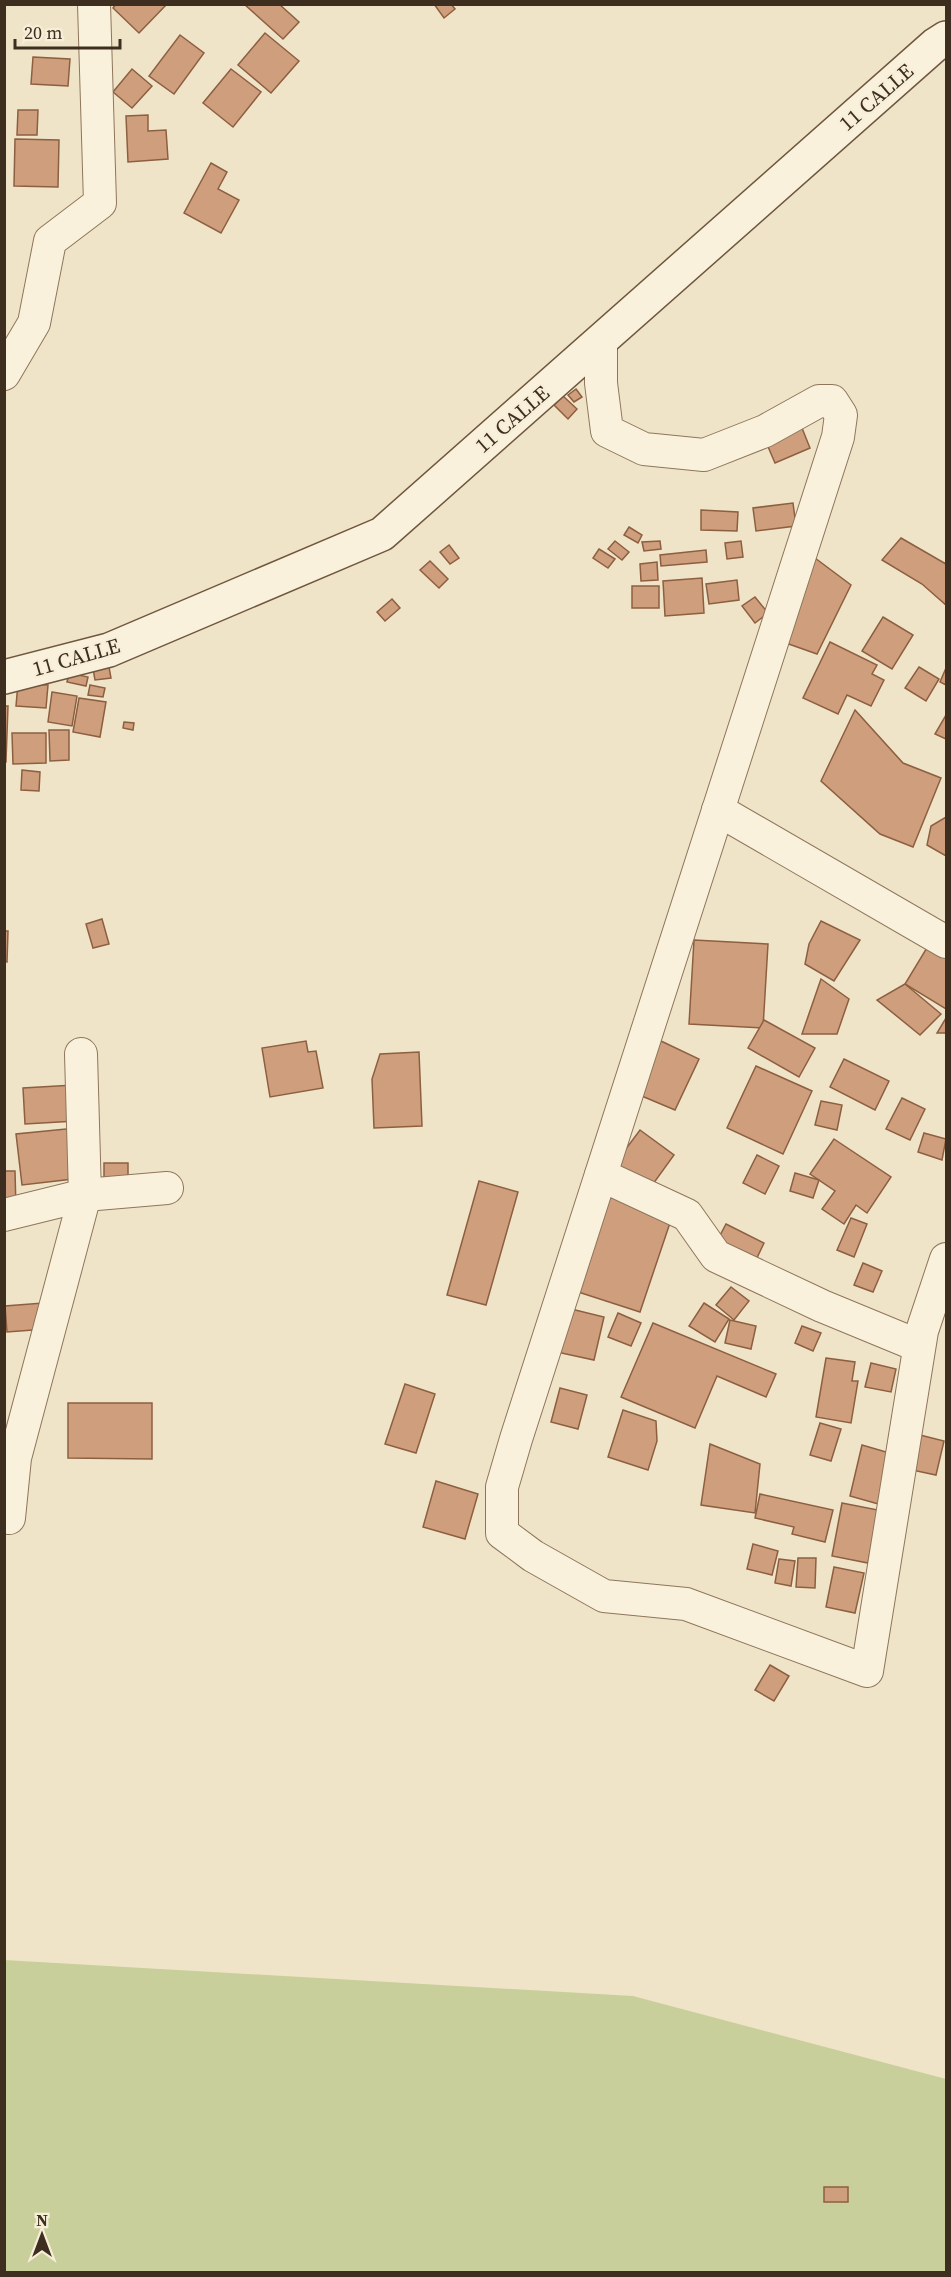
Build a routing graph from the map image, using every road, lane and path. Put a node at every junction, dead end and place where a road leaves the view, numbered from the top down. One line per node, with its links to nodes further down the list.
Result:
1 (94, 4): 4 (street)
2 (946, 38): 3 (street, 11 CALLE)
3 (600, 341): 5 (street, 11 CALLE); 6 (street)
4 (4, 374)
5 (4, 677)
6 (718, 810): 7 (street); 9 (street)
7 (946, 942)
8 (81, 1054): 11 (street)
9 (600, 1175): 14 (street); 14 (street)
10 (167, 1188): 11 (street)
11 (85, 1195): 12 (street); 15 (street)
12 (4, 1215)
13 (946, 1259): 14 (street)
14 (919, 1346)
15 (9, 1518)

